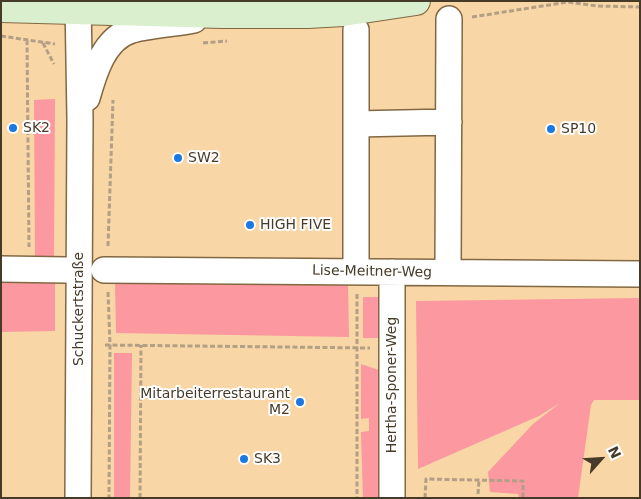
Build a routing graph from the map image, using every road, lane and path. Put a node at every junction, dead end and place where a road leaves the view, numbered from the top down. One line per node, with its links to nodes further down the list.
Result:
1 (416, 1): 4 (street)
2 (78, 5): 3 (street); 4 (street); 8 (street, Schuckertstraße)
3 (1, 8)
4 (222, 14): 8 (street, Schuckertstraße)
5 (449, 20): 9 (street)
6 (356, 30): 10 (street)
7 (27, 40): 12 (path)
8 (80, 120): 24 (street, Schuckertstraße)
9 (449, 122): 10 (street); 17 (street)
10 (356, 124): 15 (street)
11 (1, 269): 12 (street)
12 (29, 269): 13 (street)
13 (66, 270)
14 (104, 270): 15 (street, Lise-Meitner-Weg)
15 (356, 271): 16 (street, Lise-Meitner-Weg); 21 (path)
16 (392, 272): 17 (street, Lise-Meitner-Weg); 27 (street, Hertha-Sponer-Weg)
17 (448, 272): 18 (street, Lise-Meitner-Weg)
18 (640, 274)
19 (105, 345): 20 (path)
20 (141, 345): 21 (path); 25 (path)
21 (357, 347): 26 (path)
22 (479, 480): 23 (path); 28 (path); 29 (path)
23 (478, 494)
24 (78, 498)
25 (140, 498)
26 (358, 498)
27 (392, 498)
28 (425, 498)
29 (523, 498)

